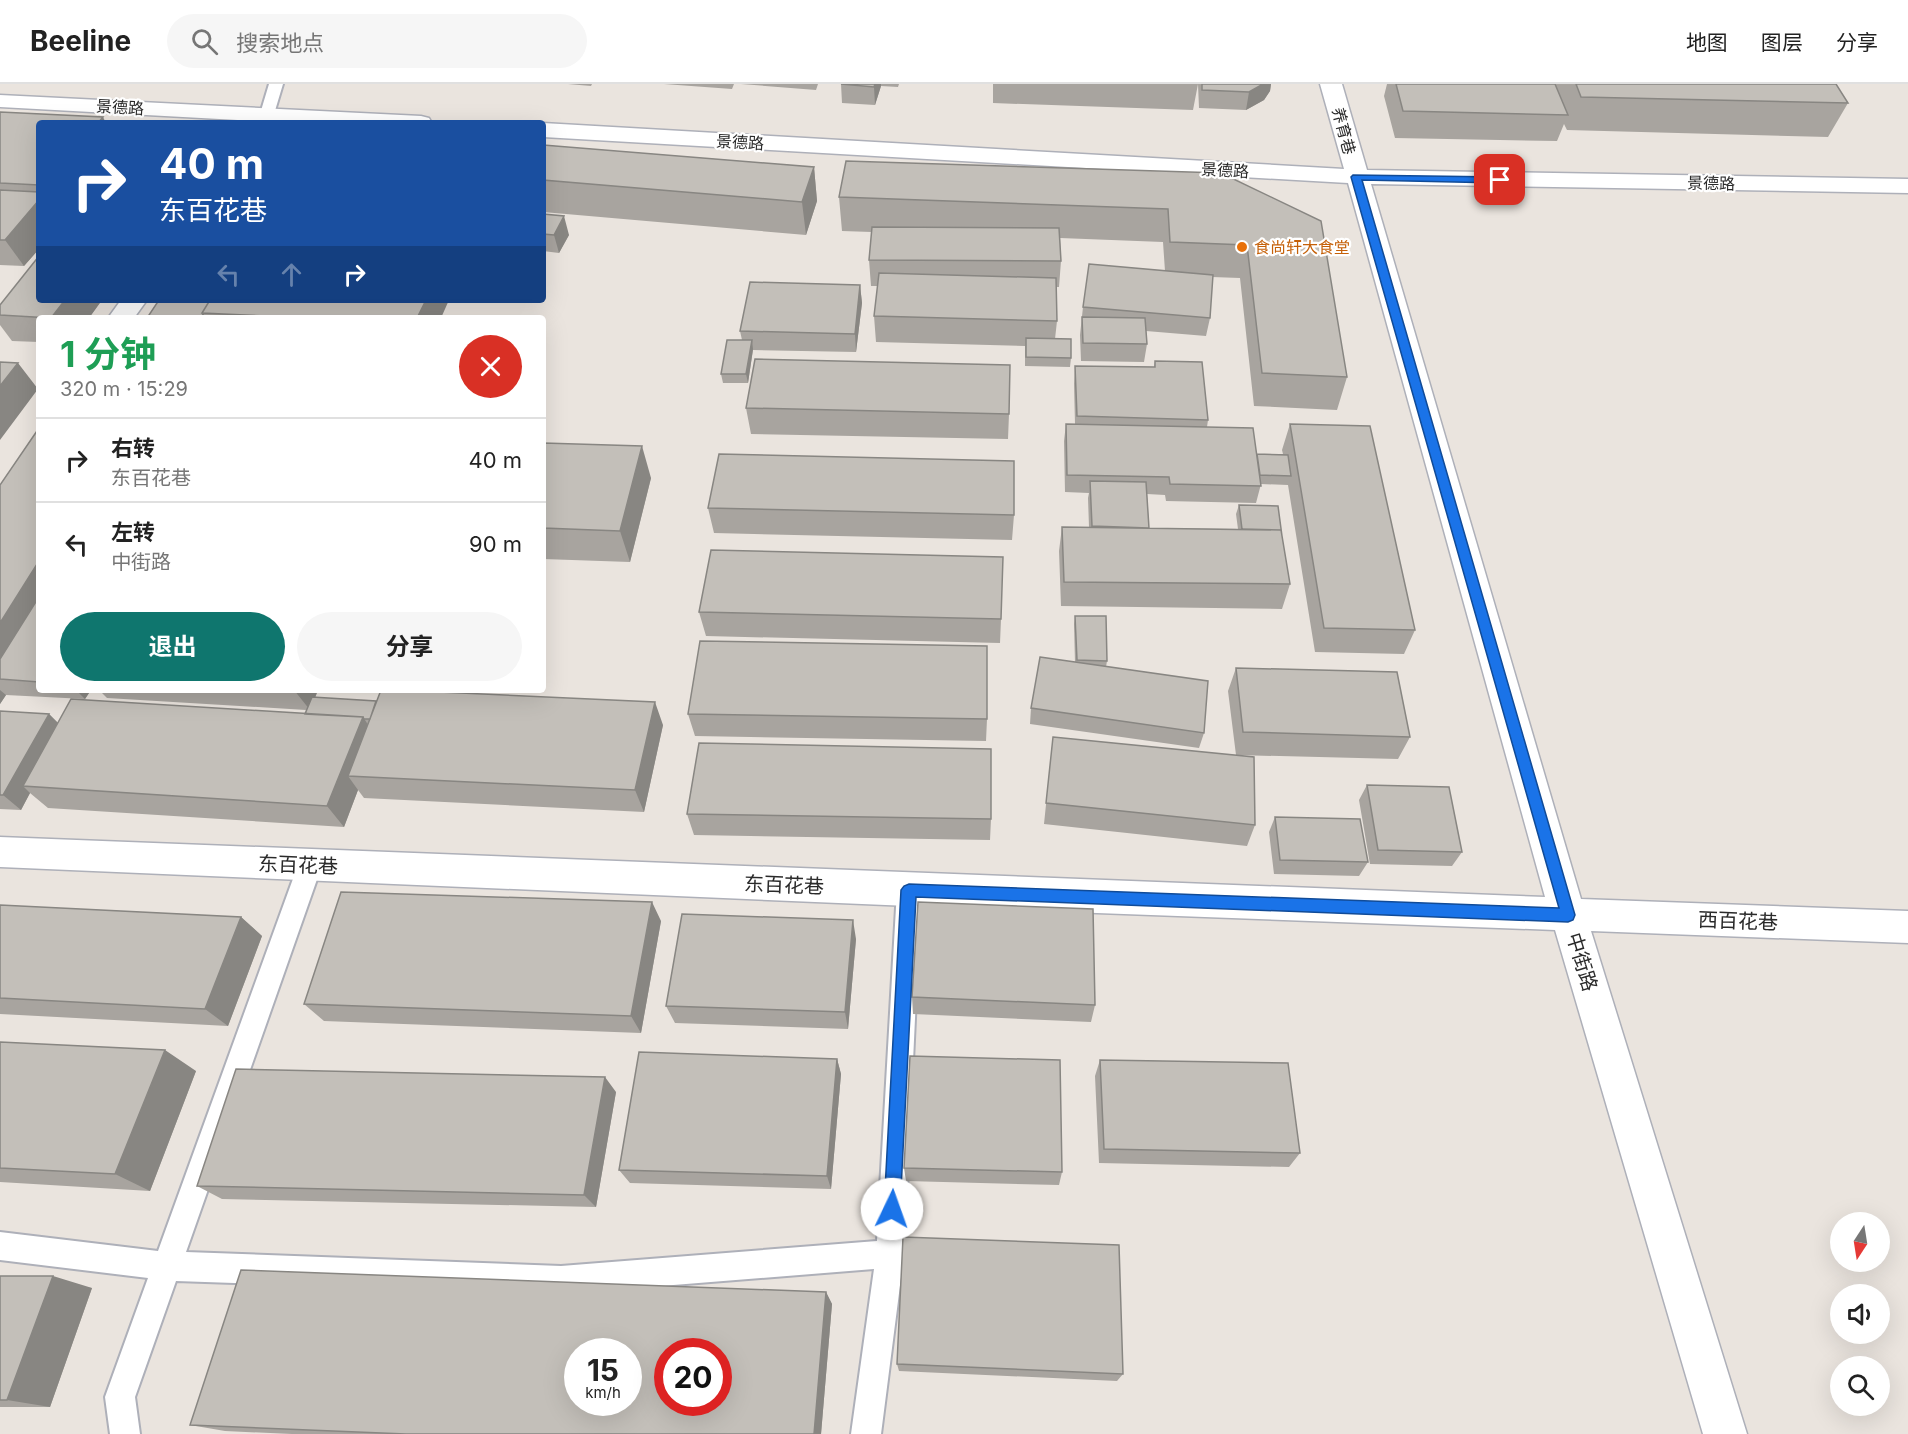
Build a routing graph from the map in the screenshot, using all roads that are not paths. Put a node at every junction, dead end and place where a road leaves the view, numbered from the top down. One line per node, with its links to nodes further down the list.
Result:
1 (276, 84): 5 (lane)
2 (1331, 84): 8 (main road, 养育巷)
3 (0, 101): 4 (main road, 景德路)
4 (163, 116): 5 (main road, 景德路)
5 (264, 118): 6 (main road, 景德路)
6 (327, 120)
7 (546, 130): 8 (main road, 景德路)
8 (1356, 177): 9 (main road, 景德路); 13 (main road, 中街路)
9 (1908, 186)
10 (0, 852): 11 (main road, 东百花巷)
11 (310, 865): 12 (main road, 东百花巷); 17 (lane)
12 (909, 890): 13 (main road, 东百花巷); 16 (lane)
13 (1568, 915): 14 (main road, 西百花巷); 20 (main road, 中街路)
14 (1908, 927)
15 (0, 1246): 17 (lane)
16 (890, 1254): 17 (lane); 19 (lane)
17 (166, 1266): 18 (lane)
18 (125, 1434)
19 (866, 1434)
20 (1725, 1434)

